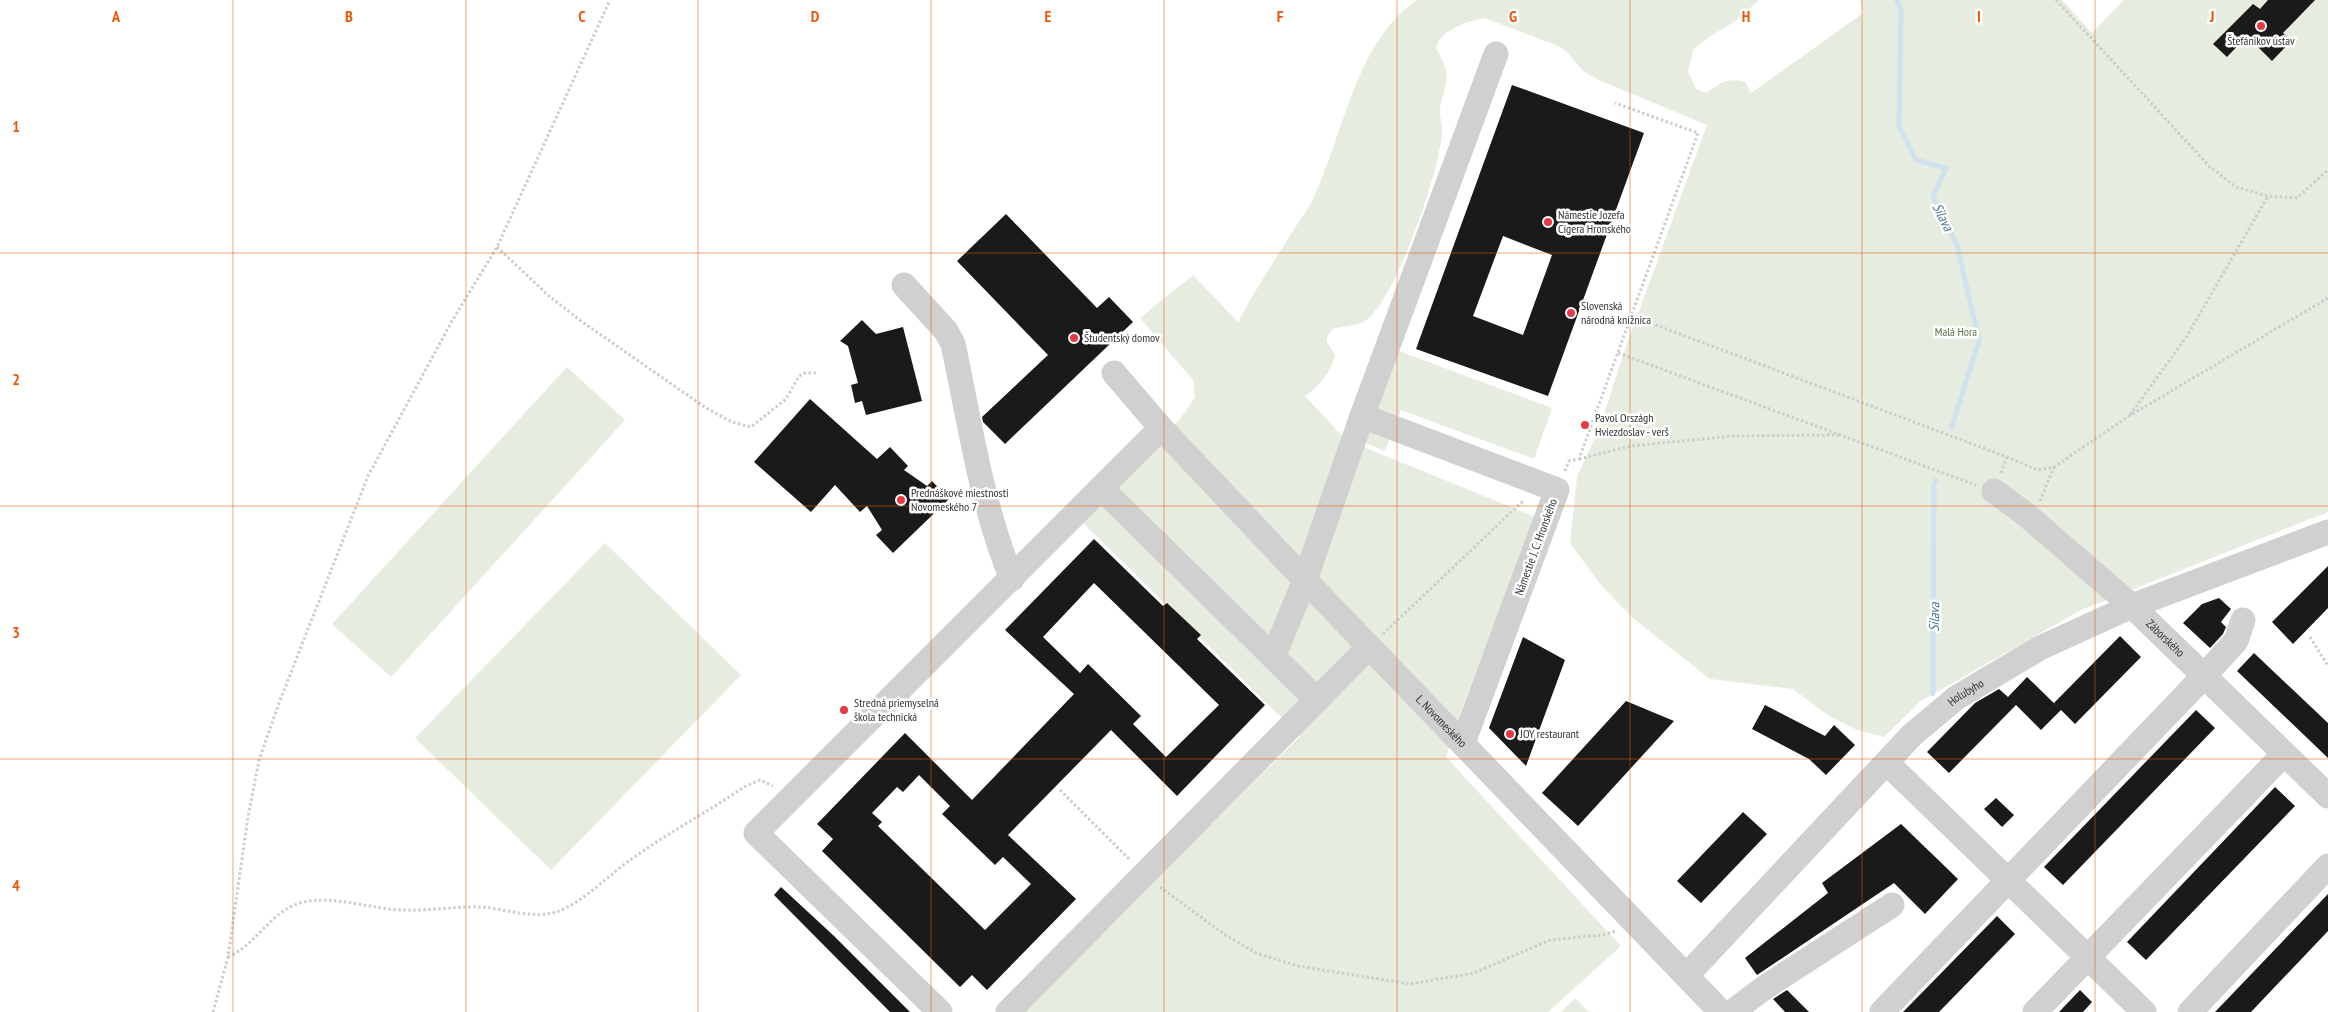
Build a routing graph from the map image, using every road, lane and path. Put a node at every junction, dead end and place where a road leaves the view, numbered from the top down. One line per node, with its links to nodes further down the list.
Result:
1 (610, 0): 7 (path)
2 (2056, 0): 6 (path)
3 (1496, 54): 14 (street)
4 (1615, 103): 10 (path)
5 (2328, 170): 6 (path)
6 (2268, 196): 15 (path)
7 (498, 247): 12 (path); 46 (path)
8 (904, 285): 26 (street)
9 (2328, 298): 15 (path)
10 (1632, 316): 11 (path); 19 (path)
11 (1618, 352): 17 (path); 18 (path)
12 (818, 373)
13 (1114, 373): 16 (street, L. Novomeského)
14 (1362, 416): 21 (street, Námestie J. C. Hronského); 27 (street)
15 (2129, 416): 19 (path)
16 (1161, 428): 20 (street); 27 (street, L. Novomeského)
17 (1842, 435): 18 (path); 22 (path)
18 (1578, 459): 21 (path)
19 (2054, 467): 24 (path)
20 (1101, 488): 26 (street); 32 (street)
21 (1557, 490): 36 (street, Námestie J. C. Hronského)
22 (1994, 491): 24 (street, Záborského)
23 (1524, 500): 31 (path)
24 (2032, 521): 28 (street, Záborského)
25 (2328, 532): 28 (street, Holubyho)
26 (1012, 579): 40 (street)
27 (1305, 580): 31 (street, L. Novomeského); 32 (street)
28 (2132, 606): 34 (street, Záborského); 38 (street, Holubyho)
29 (2244, 620): 34 (street)
30 (2310, 638): 33 (path)
31 (1369, 646): 35 (street); 36 (street, L. Novomeského)
32 (1273, 657): 35 (street)
33 (2328, 666)
34 (2204, 676): 37 (street, Záborského); 42 (street)
35 (1317, 700): 51 (street)
36 (1464, 743): 48 (street, L. Novomeského)
37 (2284, 754): 39 (street, Záborského); 47 (street)
38 (1887, 763): 42 (street); 48 (street, Holubyho)
39 (2328, 796)
40 (790, 800): 46 (path); 50 (street)
41 (2328, 866): 57 (street)
42 (2009, 881): 47 (street); 54 (street)
43 (1892, 905): 53 (street)
44 (1624, 929): 45 (path)
45 (1227, 936)
46 (228, 957): 49 (path)
47 (2088, 958): 55 (street); 56 (street)
48 (1686, 976): 52 (street, L. Novomeského)
49 (213, 1012)
50 (940, 1012)
51 (1008, 1012)
52 (1721, 1012)
53 (1732, 1012)
54 (1882, 1012)
55 (2035, 1012)
56 (2144, 1012)
57 (2190, 1012)

